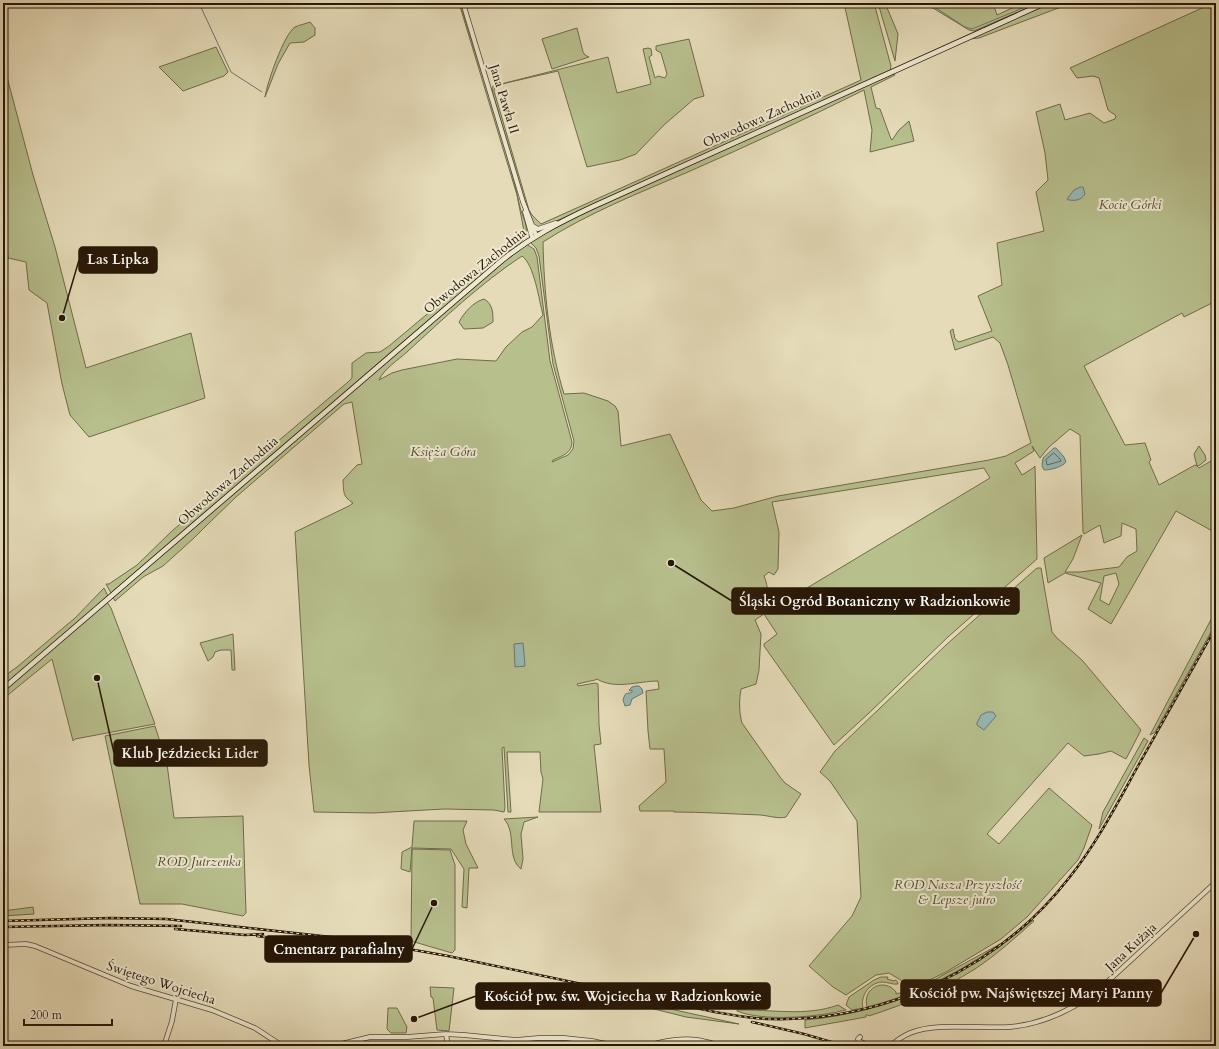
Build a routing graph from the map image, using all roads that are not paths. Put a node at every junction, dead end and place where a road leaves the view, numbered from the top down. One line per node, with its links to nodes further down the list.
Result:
1 (463, 3): 3 (street, Jana Pawła II)
2 (1045, 3): 4 (main road, Obwodowa Zachodnia)
3 (523, 202): 5 (street, Jana Pawła II); 6 (street, Jana Pawła II)
4 (562, 221): 5 (street); 6 (main road, Obwodowa Zachodnia)
5 (532, 226): 6 (street, Jana Pawła II)
6 (534, 236): 7 (main road, Obwodowa Zachodnia)
7 (3, 689)
8 (1216, 882): 21 (street, Jana Kużaja)
9 (3, 945): 10 (street, Świętego Wojciecha)
10 (176, 999): 13 (street); 14 (street, Świętego Wojciecha)
11 (446, 1034): 15 (street); 16 (street); 17 (street)
12 (860, 1037): 20 (street)
13 (164, 1046)
14 (286, 1046)
15 (333, 1046)
16 (448, 1046)
17 (616, 1046)
18 (647, 1046): 19 (street)
19 (722, 1046)
20 (870, 1046)
21 (890, 1046)

